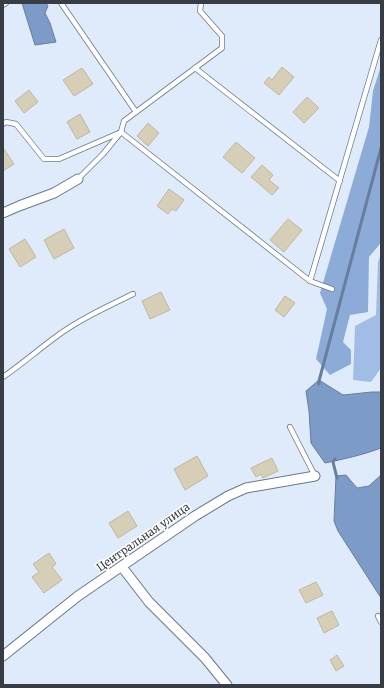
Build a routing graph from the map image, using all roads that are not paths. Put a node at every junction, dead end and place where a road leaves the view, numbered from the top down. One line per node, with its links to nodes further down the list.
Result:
1 (6, 3): 4 (lane)
2 (61, 3): 7 (lane)
3 (202, 3): 6 (lane)
4 (3, 5)
5 (381, 40): 11 (lane)
6 (195, 68): 7 (lane); 11 (lane)
7 (136, 112): 9 (lane)
8 (3, 124): 9 (lane)
9 (121, 132): 10 (lane); 13 (lane)
10 (78, 179): 12 (street)
11 (340, 181): 13 (lane)
12 (3, 213)
13 (310, 281): 14 (lane)
14 (332, 289)
15 (133, 294): 16 (lane)
16 (3, 377)
17 (290, 427): 18 (lane)
18 (315, 476): 19 (street, Центральная улица)
19 (122, 567): 22 (street, Центральная улица); 23 (street)
20 (378, 616): 21 (lane)
21 (381, 622)
22 (3, 656)
23 (227, 685)

